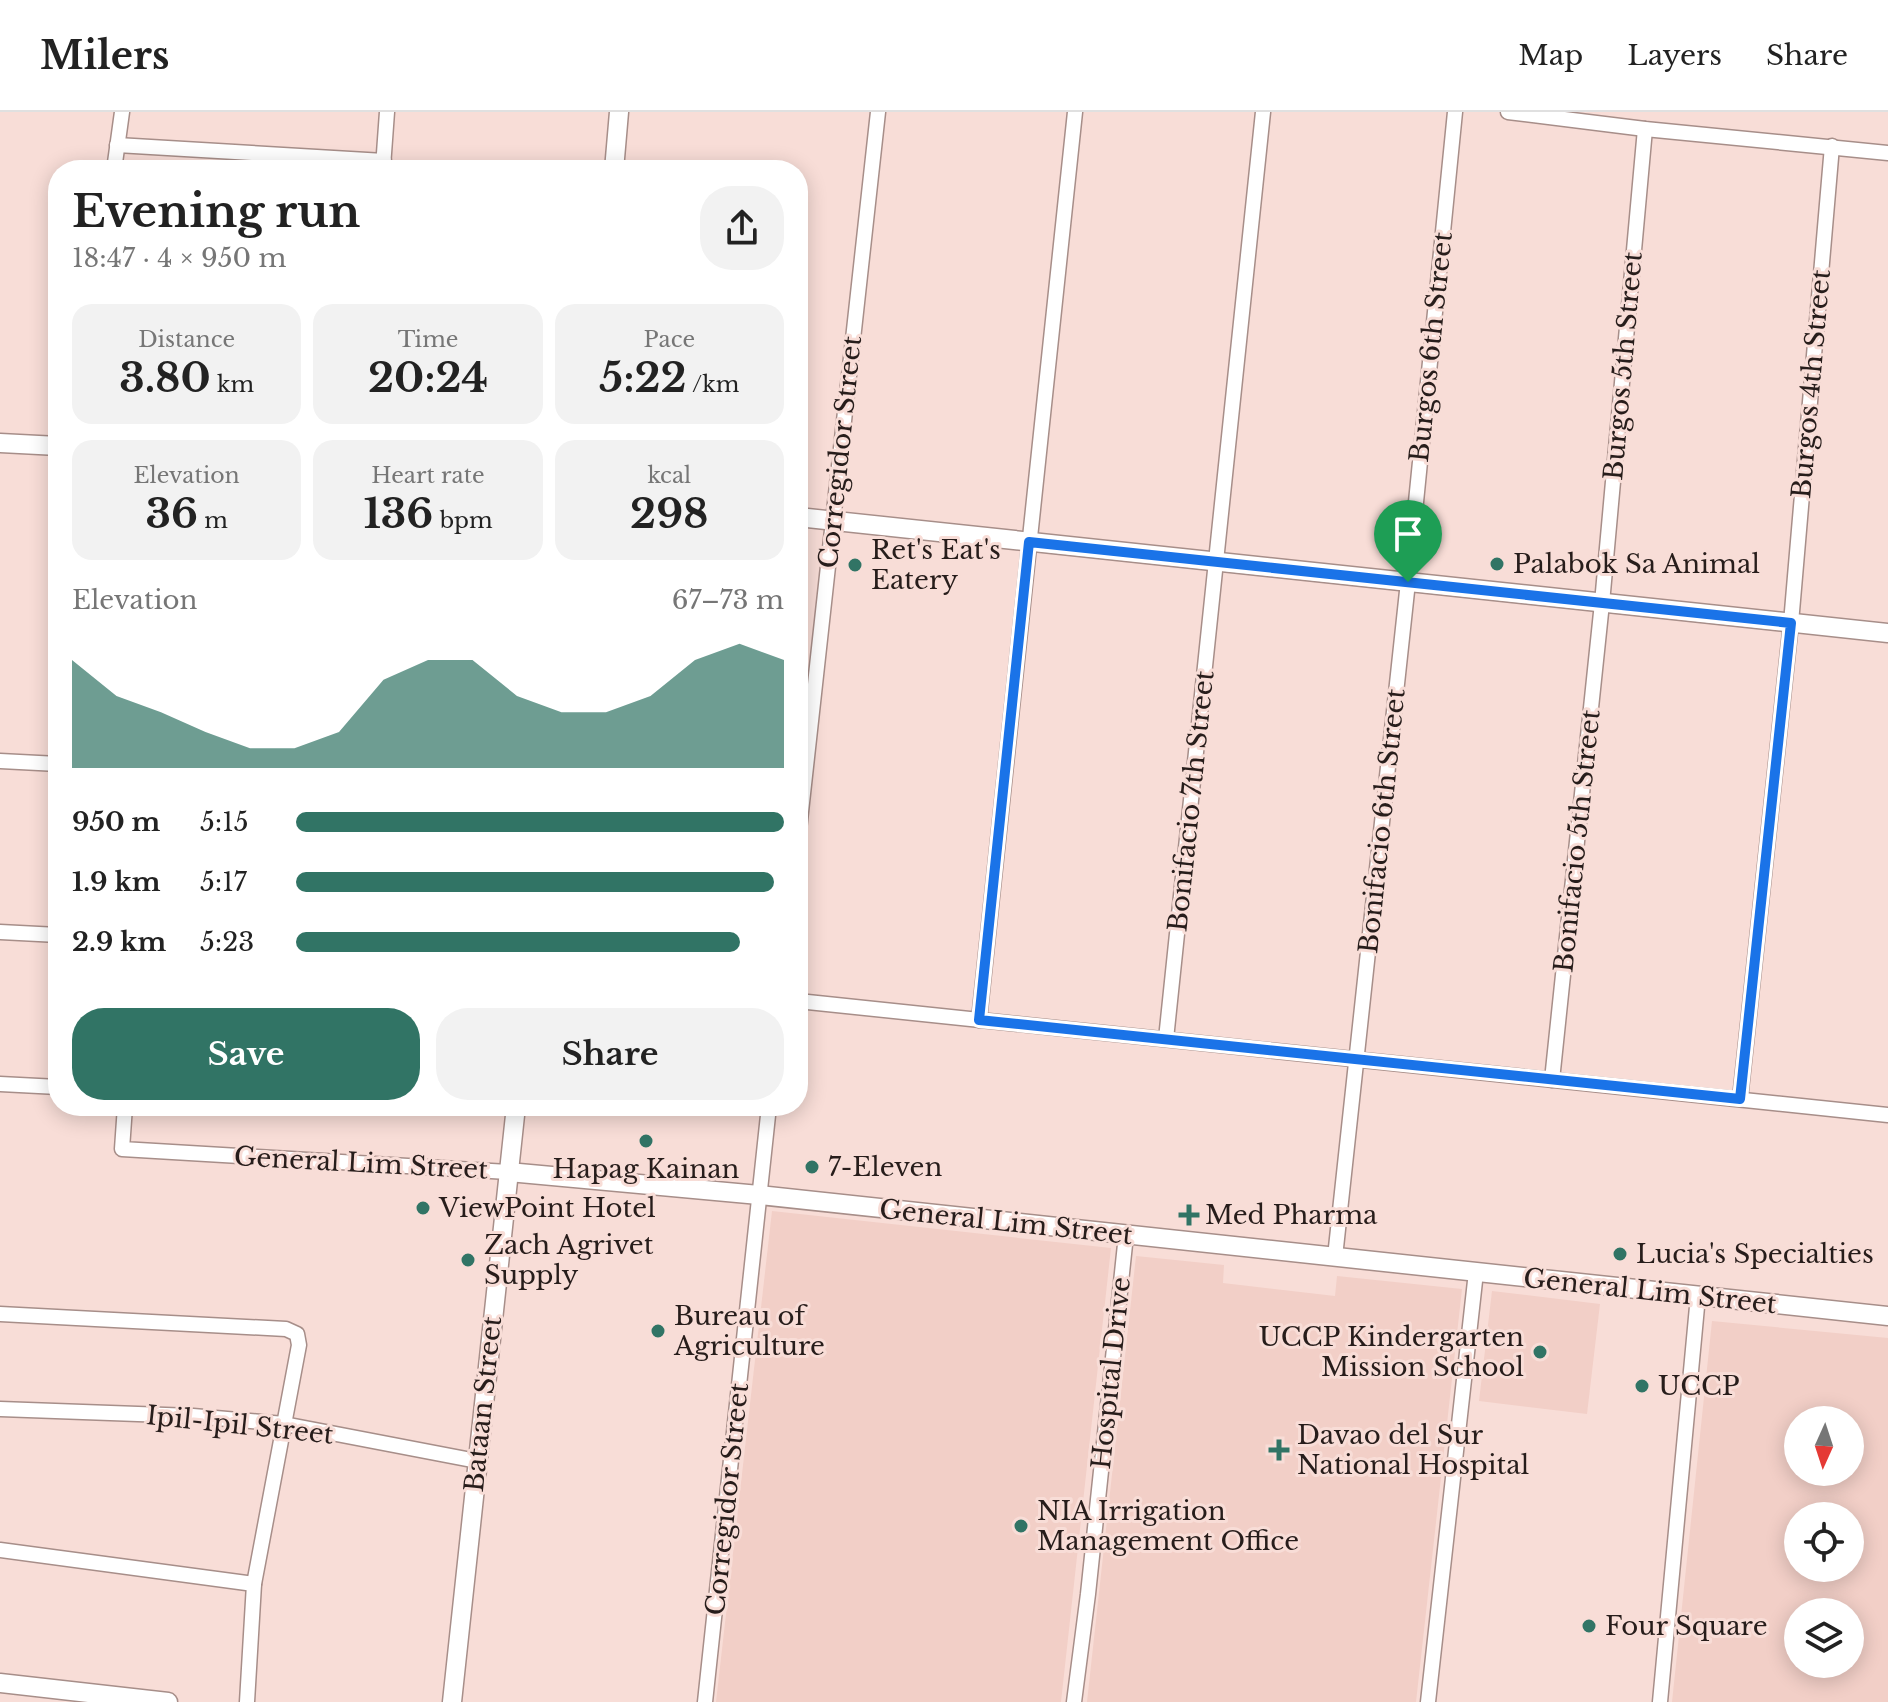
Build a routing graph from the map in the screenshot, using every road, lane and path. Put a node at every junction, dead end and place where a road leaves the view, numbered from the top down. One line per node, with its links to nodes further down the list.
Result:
1 (122, 112): 10 (street)
2 (387, 112): 15 (street)
3 (619, 112): 16 (street)
4 (878, 112): 20 (street, Corregidor Street)
5 (1075, 112): 21 (street)
6 (1263, 112): 22 (street, Bonifacio 7th Street)
7 (1455, 112): 23 (street, Burgos 6th Street)
8 (1508, 112): 9 (street)
9 (1645, 129): 11 (street); 24 (street, Burgos 5th Street)
10 (117, 145): 13 (street); 14 (street)
11 (1832, 146): 12 (street); 25 (street, Burgos 4th Street)
12 (1888, 153)
13 (115, 160)
14 (316, 160)
15 (383, 160)
16 (615, 160)
17 (0, 443): 18 (street)
18 (48, 445)
19 (808, 518): 20 (street)
20 (832, 521): 21 (street); 27 (street, Corregidor Street)
21 (1029, 542): 22 (street); 33 (street)
22 (1216, 562): 23 (street); 34 (street, Bonifacio 7th Street)
23 (1408, 582): 24 (street); 35 (street, Bonifacio 6th Street)
24 (1602, 603): 25 (street); 36 (street, Bonifacio 5th Street)
25 (1791, 623): 26 (street); 39 (street, Burgos 4th Street)
26 (1888, 633)
27 (808, 745)
28 (0, 761): 29 (street)
29 (48, 763)
30 (0, 932): 31 (street)
31 (48, 934)
32 (808, 1002): 33 (street)
33 (979, 1020): 34 (street)
34 (1166, 1039): 35 (street)
35 (1356, 1059): 36 (street); 47 (street, Bonifacio 6th Street)
36 (1552, 1080): 39 (street)
37 (0, 1084): 38 (street)
38 (48, 1086)
39 (1740, 1099): 40 (street)
40 (1888, 1115)
41 (124, 1116): 44 (street, General Lim Street)
42 (515, 1116): 44 (street, Bataan Street)
43 (768, 1116): 45 (street, Corregidor Street)
44 (508, 1172): 45 (street, General Lim Street); 54 (street, Bataan Street)
45 (759, 1195): 46 (street, General Lim Street); 62 (street, Corregidor Street)
46 (1126, 1235): 47 (street, General Lim Street); 63 (street, Hospital Drive)
47 (1335, 1257): 48 (street, General Lim Street)
48 (1476, 1272): 49 (street, General Lim Street); 64 (street)
49 (1698, 1296): 51 (street, General Lim Street); 65 (street)
50 (0, 1314): 53 (street)
51 (1888, 1316)
52 (0, 1409): 53 (street, Ipil-Ipil Street)
53 (284, 1424): 54 (street, Ipil-Ipil Street); 56 (street)
54 (477, 1461): 61 (street, Bataan Street)
55 (0, 1550): 56 (street)
56 (254, 1584): 60 (street)
57 (0, 1683): 58 (street)
58 (115, 1699): 59 (street)
59 (168, 1702)
60 (247, 1702)
61 (452, 1702)
62 (705, 1702)
63 (1074, 1702)
64 (1428, 1702)
65 (1660, 1702)

